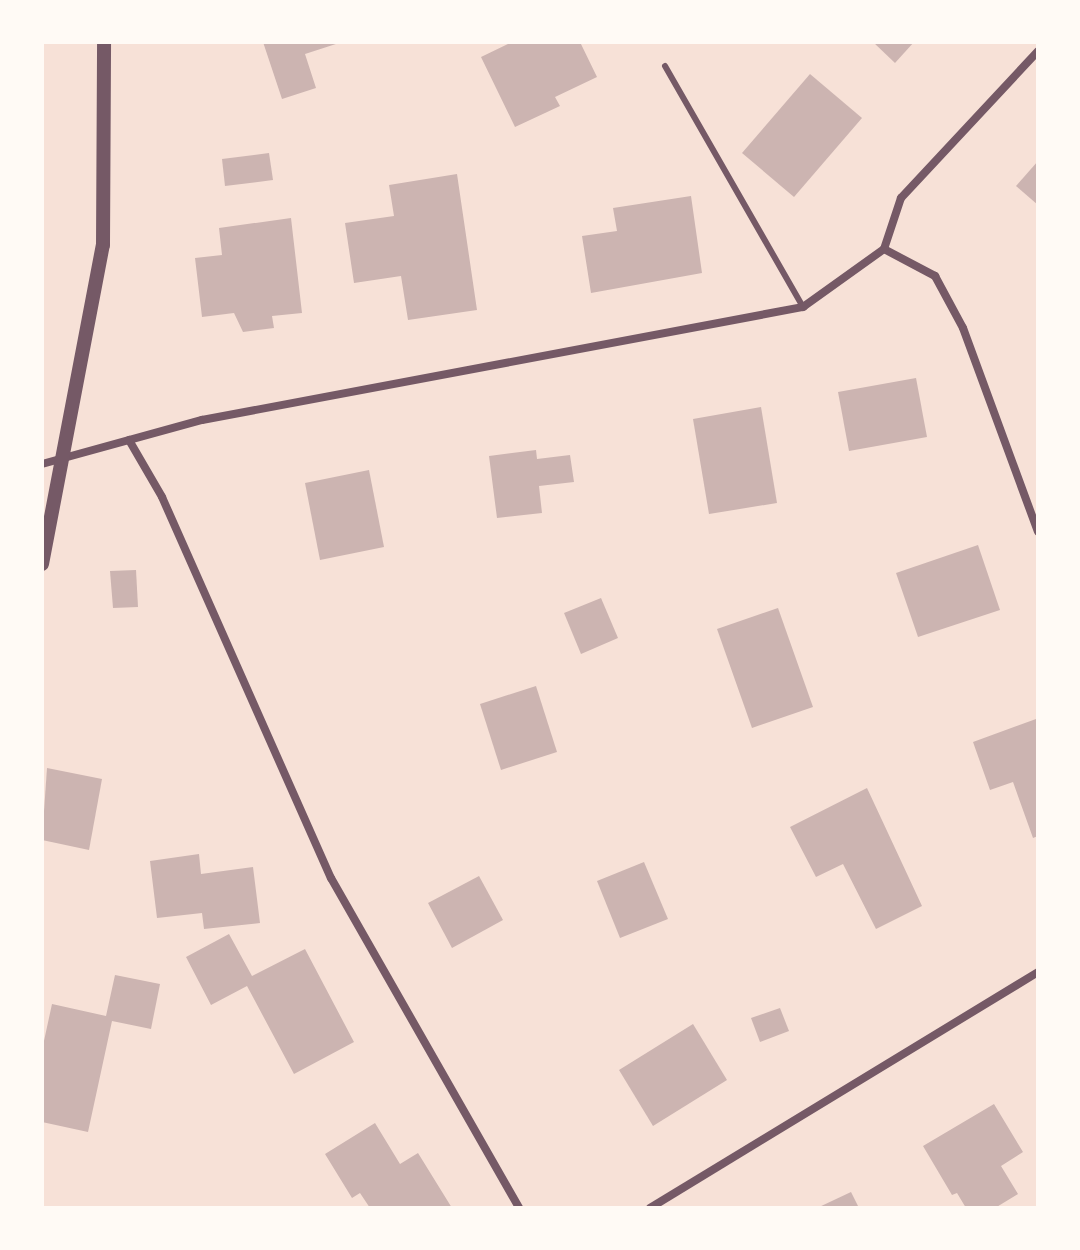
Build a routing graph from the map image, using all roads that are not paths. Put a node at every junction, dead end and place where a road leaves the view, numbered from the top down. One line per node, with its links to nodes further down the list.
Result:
1 (104, 42): 7 (street)
2 (1038, 51): 4 (street)
3 (665, 66): 5 (lane)
4 (884, 249): 5 (street); 9 (street)
5 (803, 307): 6 (street)
6 (129, 440): 7 (street); 12 (street)
7 (64, 459): 8 (street); 10 (street)
8 (42, 464)
9 (1038, 532)
10 (42, 564)
11 (1038, 972): 13 (street)
12 (519, 1208)
13 (650, 1208)

